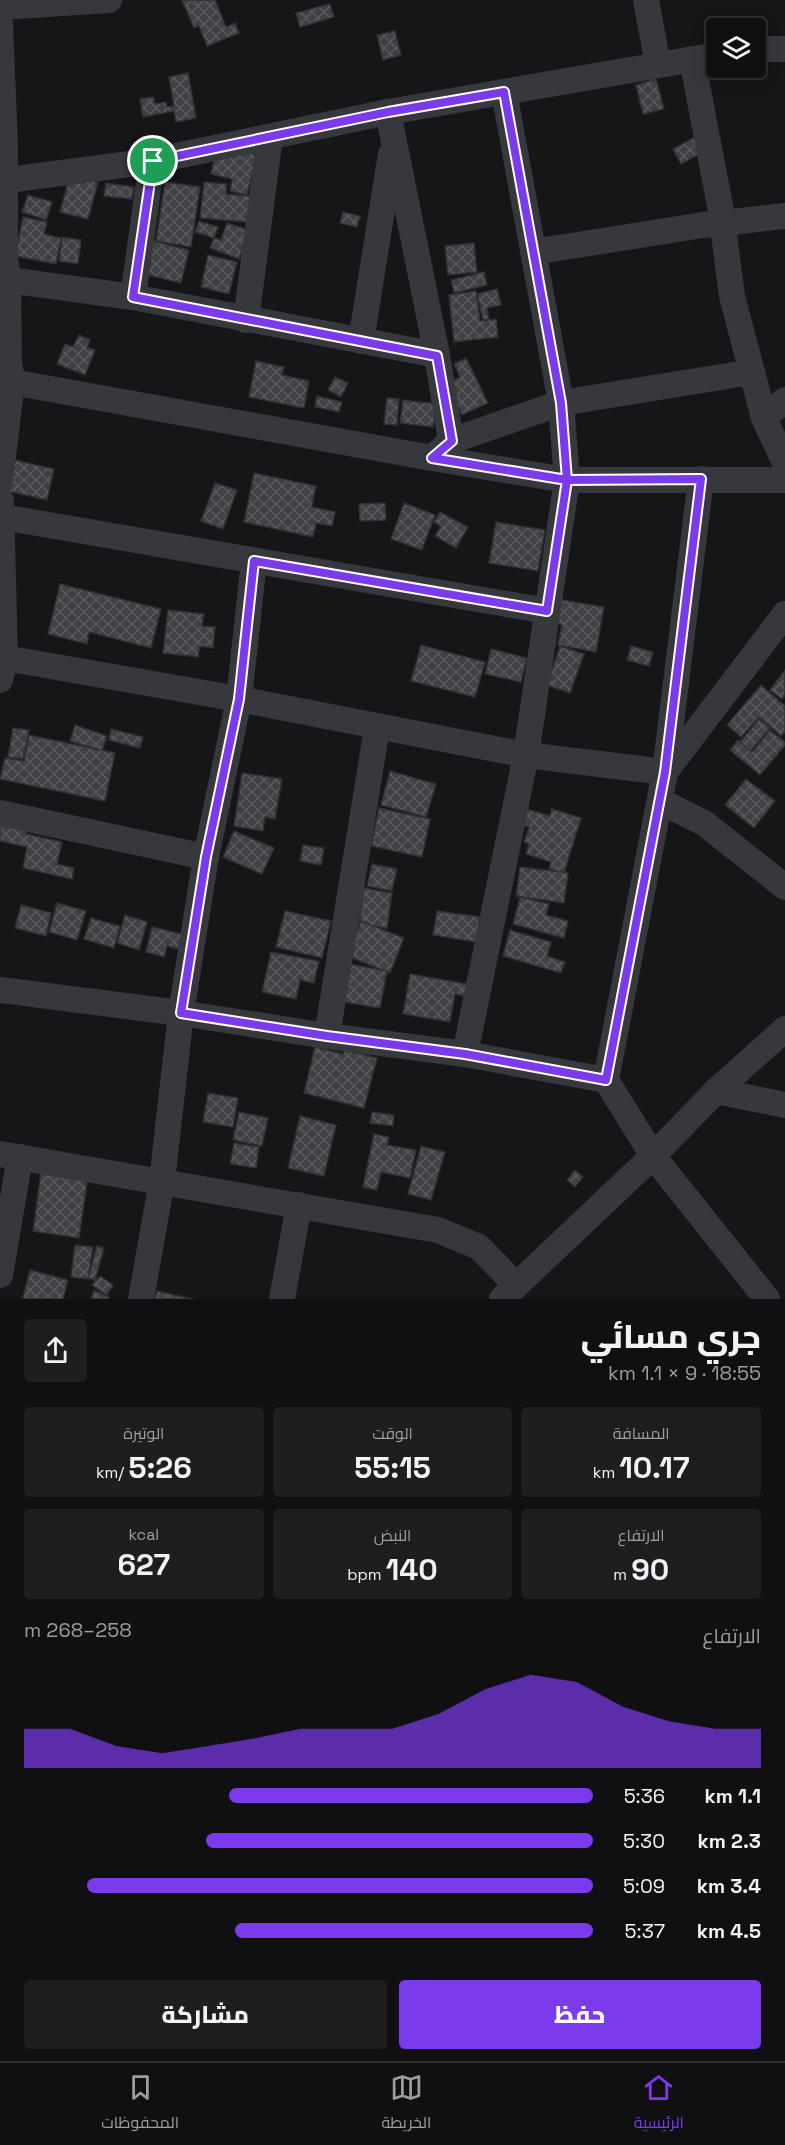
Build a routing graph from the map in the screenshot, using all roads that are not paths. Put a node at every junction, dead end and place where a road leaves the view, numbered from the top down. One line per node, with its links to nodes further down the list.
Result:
1 (109, 0): 3 (street)
2 (646, 0): 9 (street)
3 (0, 7)
4 (0, 23): 15 (street)
5 (785, 49): 6 (street)
6 (766, 50)
7 (706, 57): 8 (street)
8 (692, 59): 9 (street); 17 (street)
9 (658, 65): 10 (street)
10 (504, 92): 11 (street); 18 (street)
11 (388, 112): 12 (street); 13 (street)
12 (270, 137): 14 (street); 21 (street)
13 (394, 139): 22 (street); 23 (street)
14 (153, 161): 15 (street); 20 (street)
15 (3, 181): 19 (street)
16 (785, 216): 17 (street)
17 (723, 223): 18 (street); 25 (street)
18 (533, 252): 27 (street)
19 (4, 264): 20 (street); 24 (street)
20 (133, 297): 21 (street)
21 (246, 320): 22 (street)
22 (360, 341): 23 (street)
23 (437, 356): 29 (street)
24 (7, 368): 30 (street); 31 (street)
25 (752, 372): 27 (street); 28 (street)
26 (785, 400): 28 (street)
27 (561, 403): 29 (street); 34 (street)
28 (764, 418): 32 (street)
29 (452, 441): 31 (street)
30 (2, 448): 36 (street)
31 (432, 458): 34 (street)
32 (785, 463)
33 (701, 479): 34 (street); 35 (street); 45 (street)
34 (567, 480): 39 (street)
35 (785, 480)
36 (0, 481)
37 (1, 506): 38 (street); 41 (street)
38 (254, 561): 39 (street); 42 (street)
39 (547, 611): 44 (street)
40 (785, 614): 45 (street)
41 (3, 669): 42 (street)
42 (239, 699): 43 (street); 48 (street)
43 (377, 728): 44 (street); 52 (street)
44 (526, 755): 45 (street); 54 (street)
45 (665, 772): 46 (street)
46 (660, 801): 49 (street); 55 (street)
47 (0, 813): 48 (street)
48 (206, 857): 51 (street)
49 (782, 877)
50 (0, 990): 51 (street)
51 (181, 1013): 52 (street); 60 (street)
52 (327, 1036): 54 (street)
53 (782, 1036): 56 (street)
54 (465, 1054): 55 (street)
55 (606, 1080): 59 (street)
56 (716, 1091): 57 (street); 59 (street)
57 (785, 1105)
58 (10, 1156): 60 (street); 62 (street)
59 (653, 1156): 63 (street); 66 (street)
60 (162, 1182): 61 (street); 64 (street)
61 (299, 1205): 63 (street); 65 (street)
62 (0, 1275)
63 (509, 1292)
64 (141, 1299)
65 (282, 1299)
66 (767, 1299)

